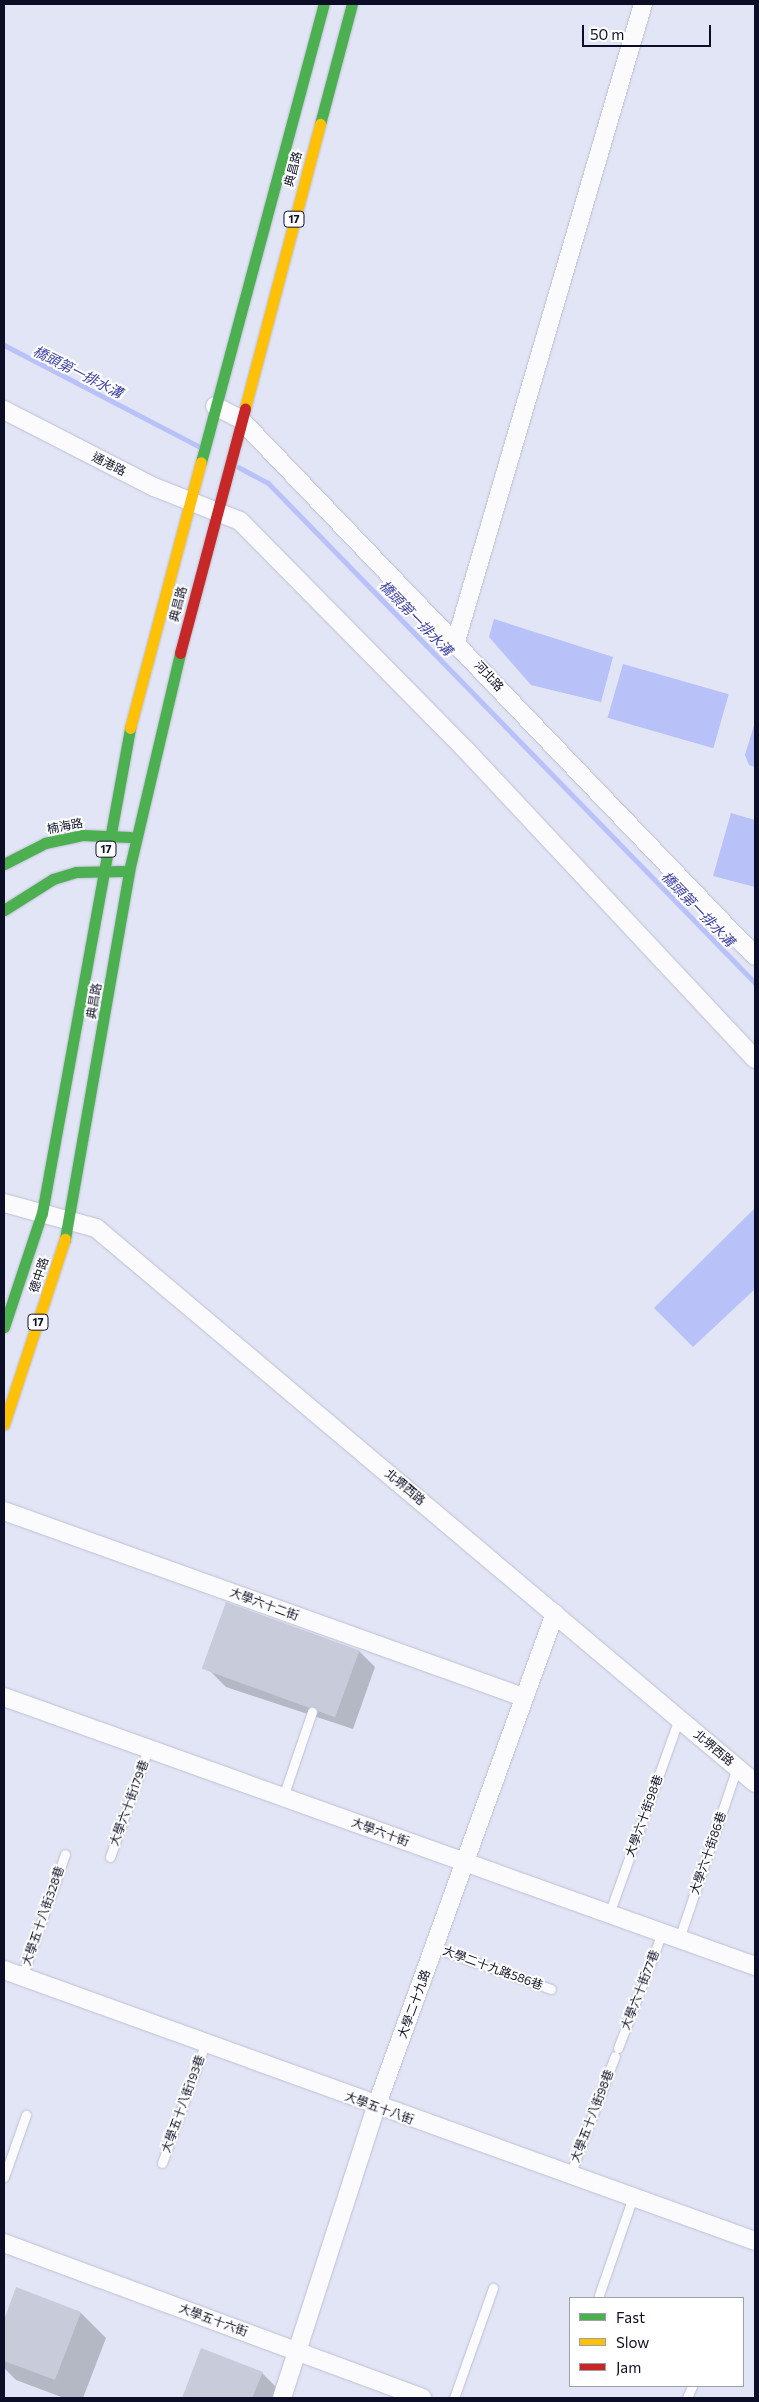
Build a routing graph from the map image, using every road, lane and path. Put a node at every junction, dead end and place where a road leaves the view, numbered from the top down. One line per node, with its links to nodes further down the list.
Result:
1 (324, 4): 5 (main road, 典昌路 / 17)
2 (352, 4): 6 (main road, 典昌路 / 17)
3 (643, 4): 9 (street)
4 (4, 410): 7 (street, 通港路)
5 (214, 413): 6 (street, 河北路); 7 (main road, 典昌路 / 17)
6 (238, 427): 8 (main road, 典昌路 / 17); 9 (street, 河北路)
7 (194, 497): 8 (street, 通港路); 10 (main road, 典昌路 / 17)
8 (219, 506): 11 (main road, 典昌路 / 17); 17 (street, 通港路)
9 (456, 641): 16 (street, 河北路)
10 (109, 834): 11 (main road, 楠海路); 12 (main road, 楠海路); 13 (main road, 典昌路 / 17)
11 (136, 838): 14 (main road, 典昌路 / 17)
12 (4, 864)
13 (102, 869): 14 (main road); 15 (main road); 19 (main road, 典昌路 / 17)
14 (129, 871): 20 (main road, 典昌路 / 17)
15 (4, 910)
16 (755, 956)
17 (755, 1059)
18 (4, 1203): 19 (street, 北堺西路)
19 (42, 1213): 20 (street, 北堺西路); 21 (main road, 德中路 / 17)
20 (71, 1220): 22 (main road, 德中路 / 17); 24 (street, 北堺西路)
21 (4, 1327)
22 (4, 1424)
23 (4, 1511): 26 (street, 大學六十二街)
24 (555, 1613): 26 (street, 大學二十九路); 28 (street, 北堺西路)
25 (4, 1697): 29 (street, 大學六十街)
26 (523, 1698): 35 (street, 大學二十九路)
27 (312, 1712): 32 (lane)
28 (679, 1719): 30 (street, 北堺西路); 36 (lane, 大學六十街98巷)
29 (148, 1749): 32 (street, 大學六十街); 34 (lane, 大學六十街179巷)
30 (737, 1768): 31 (street, 北堺西路); 38 (lane, 大學六十街86巷)
31 (755, 1783)
32 (283, 1797): 35 (street, 大學六十街)
33 (65, 1854): 42 (lane, 大學五十八街328巷)
34 (110, 1857)
35 (466, 1862): 36 (street, 大學六十街); 39 (street, 大學二十九路)
36 (609, 1914): 37 (street, 大學六十街)
37 (662, 1933): 38 (street, 大學六十街); 45 (lane, 大學六十街77巷)
38 (679, 1939): 40 (street, 大學六十街)
39 (435, 1948): 43 (lane, 大學二十九路586巷); 46 (street, 大學二十九路)
40 (755, 1966)
41 (4, 1970): 42 (street, 大學五十八街)
42 (22, 1977): 44 (street, 大學五十八街)
43 (551, 1989)
44 (205, 2044): 46 (street, 大學五十八街); 48 (lane, 大學五十八街193巷)
45 (617, 2052): 49 (lane, 大學五十八街98巷)
46 (376, 2107): 49 (street, 大學五十八街); 56 (street, 大學二十九路)
47 (26, 2115): 50 (lane)
48 (162, 2163)
49 (570, 2176): 51 (street, 大學五十八街)
50 (4, 2177)
51 (633, 2198): 52 (street, 大學五十八街); 55 (lane)
52 (755, 2241)
53 (4, 2243): 56 (street, 大學五十六街)
54 (493, 2288): 59 (lane)
55 (598, 2295)
56 (299, 2352): 57 (street, 大學二十九路); 58 (street, 大學五十六街)
57 (282, 2398)
58 (422, 2398)
59 (454, 2398)

